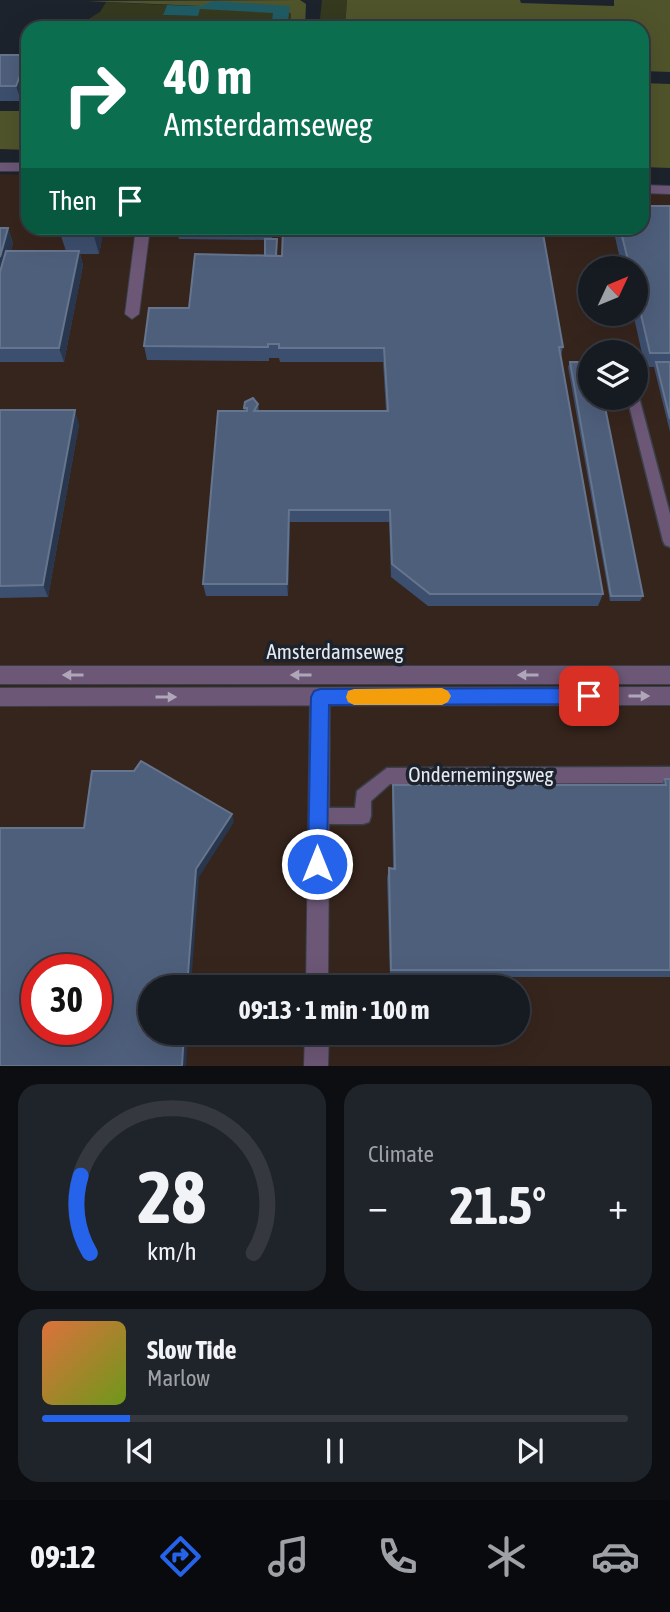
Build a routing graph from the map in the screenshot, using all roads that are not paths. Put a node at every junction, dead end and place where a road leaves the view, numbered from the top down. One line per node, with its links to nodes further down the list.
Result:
1 (0, 167): 2 (street)
2 (21, 167)
3 (649, 189): 4 (street)
4 (670, 190)
5 (142, 235): 6 (street)
6 (132, 314)
7 (637, 410): 8 (lane)
8 (670, 541)
9 (0, 675): 10 (street, Amsterdamseweg, one-way to 9)
10 (670, 675)
11 (670, 696): 13 (street, one-way to 11)
12 (0, 697): 13 (street, one-way to 13)
13 (320, 697): 15 (street)
14 (670, 775): 15 (lane, Ondernemingsweg)
15 (318, 816): 16 (street)
16 (317, 975)
17 (317, 1045): 18 (street)
18 (316, 1066)

